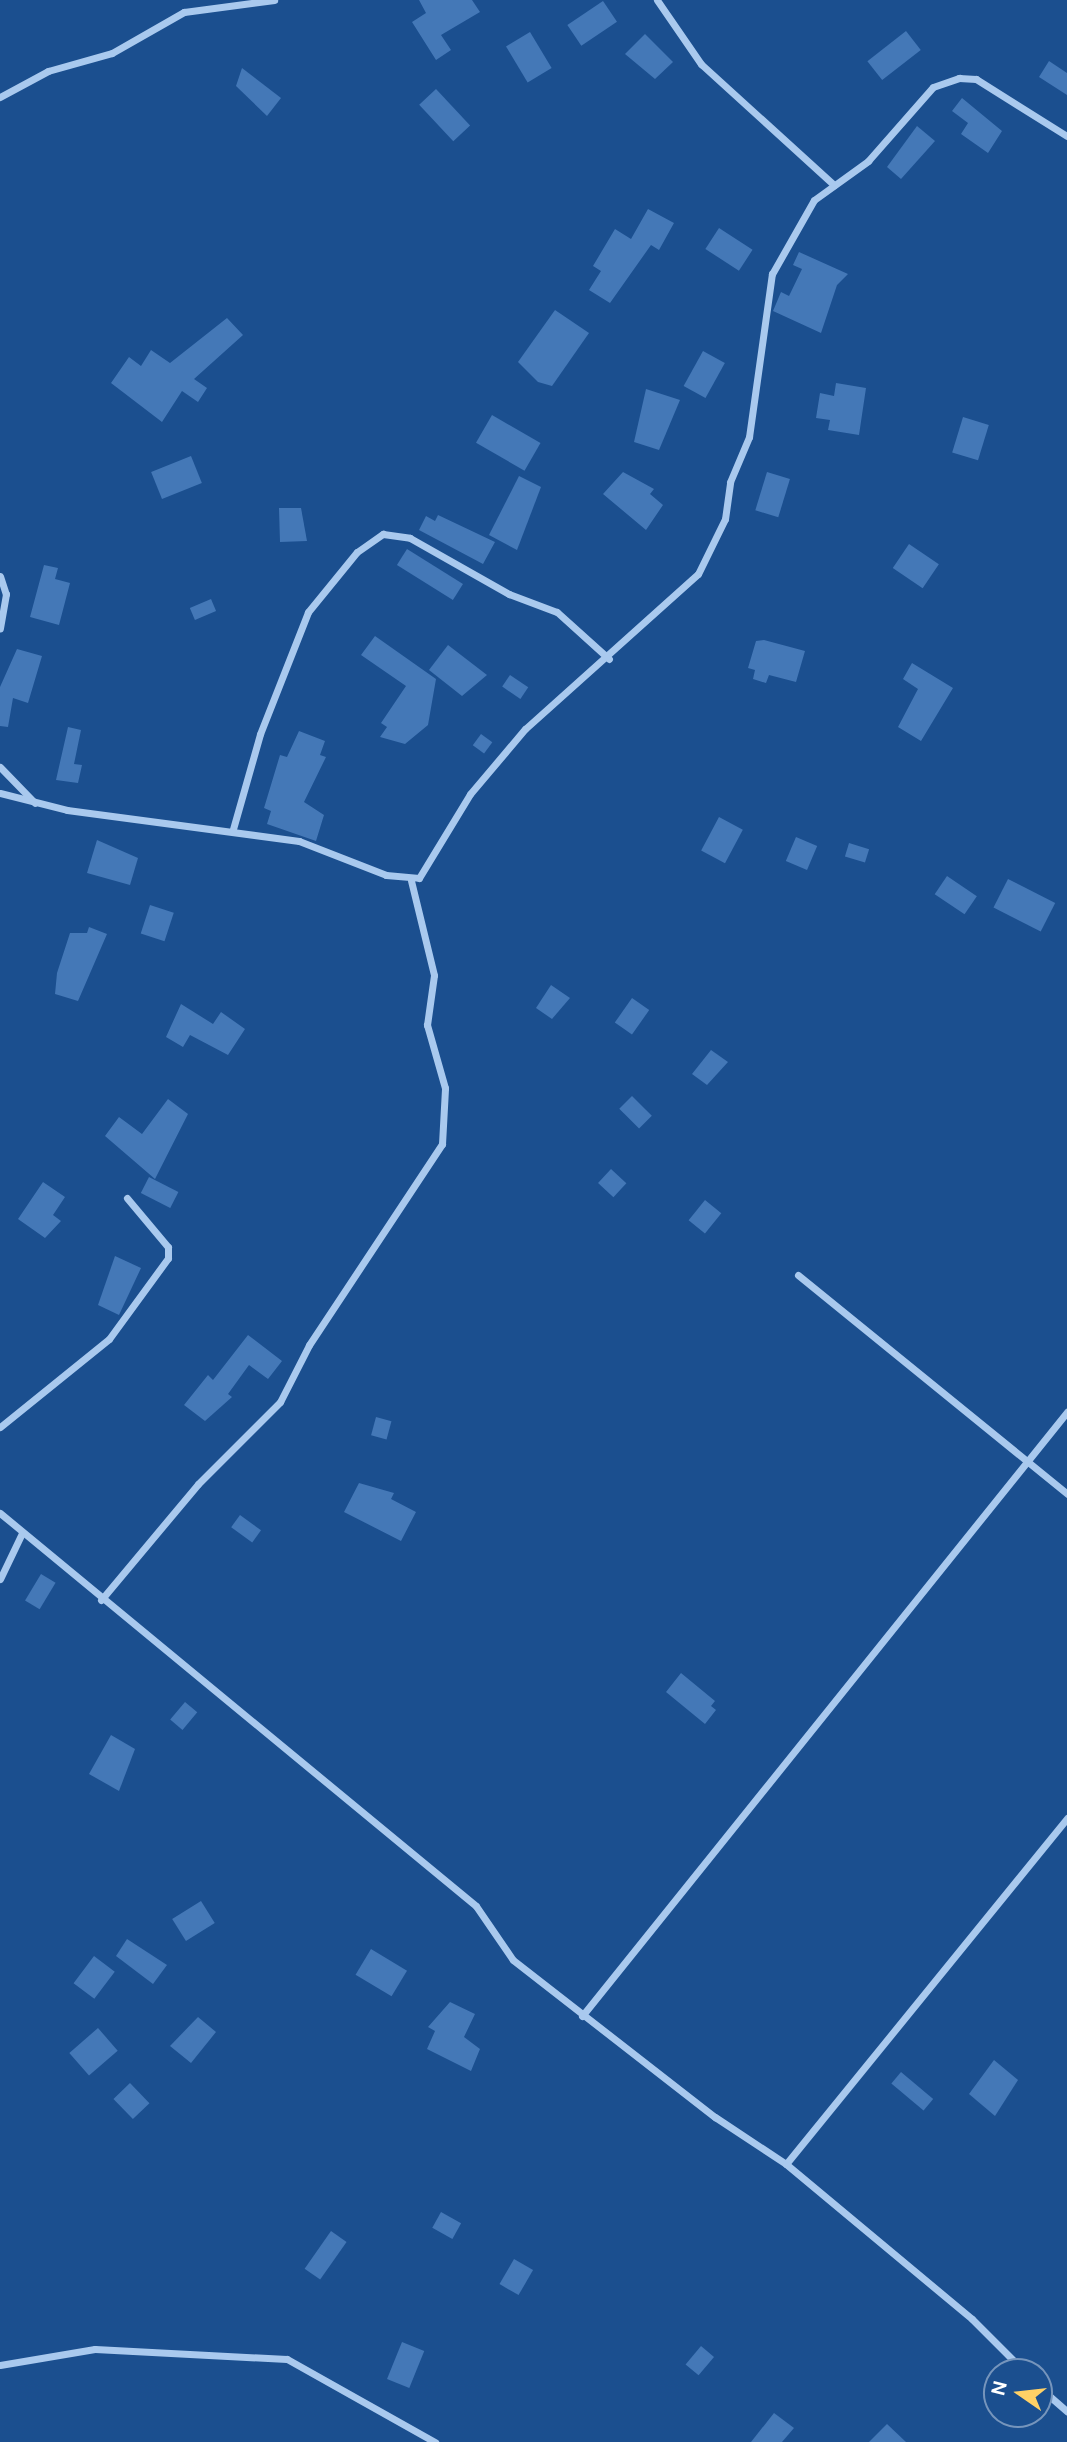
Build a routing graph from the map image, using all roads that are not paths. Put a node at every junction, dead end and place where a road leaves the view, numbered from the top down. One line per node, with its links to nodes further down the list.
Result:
1 (274, 0): 3 (street)
2 (657, 0): 5 (street)
3 (0, 97)
4 (1067, 136): 5 (street)
5 (834, 185): 8 (street)
6 (0, 576): 7 (street)
7 (0, 628)
8 (609, 659): 12 (street); 13 (street)
9 (0, 767): 11 (street)
10 (0, 793): 11 (street)
11 (36, 803): 12 (street)
12 (233, 829): 13 (street)
13 (411, 881): 23 (street)
14 (127, 1198): 17 (street)
15 (798, 1275): 18 (street)
16 (1067, 1412): 18 (street)
17 (0, 1427)
18 (1026, 1462): 19 (street); 25 (street)
19 (1067, 1494)
20 (0, 1513): 21 (street)
21 (22, 1533): 22 (street); 23 (street)
22 (0, 1579)
23 (102, 1600): 25 (street)
24 (1067, 1818): 26 (street)
25 (582, 2016): 26 (street)
26 (786, 2164): 27 (street)
27 (1010, 2358)
28 (0, 2365): 31 (street)
29 (1053, 2399): 30 (street)
30 (1067, 2411)
31 (435, 2442)

